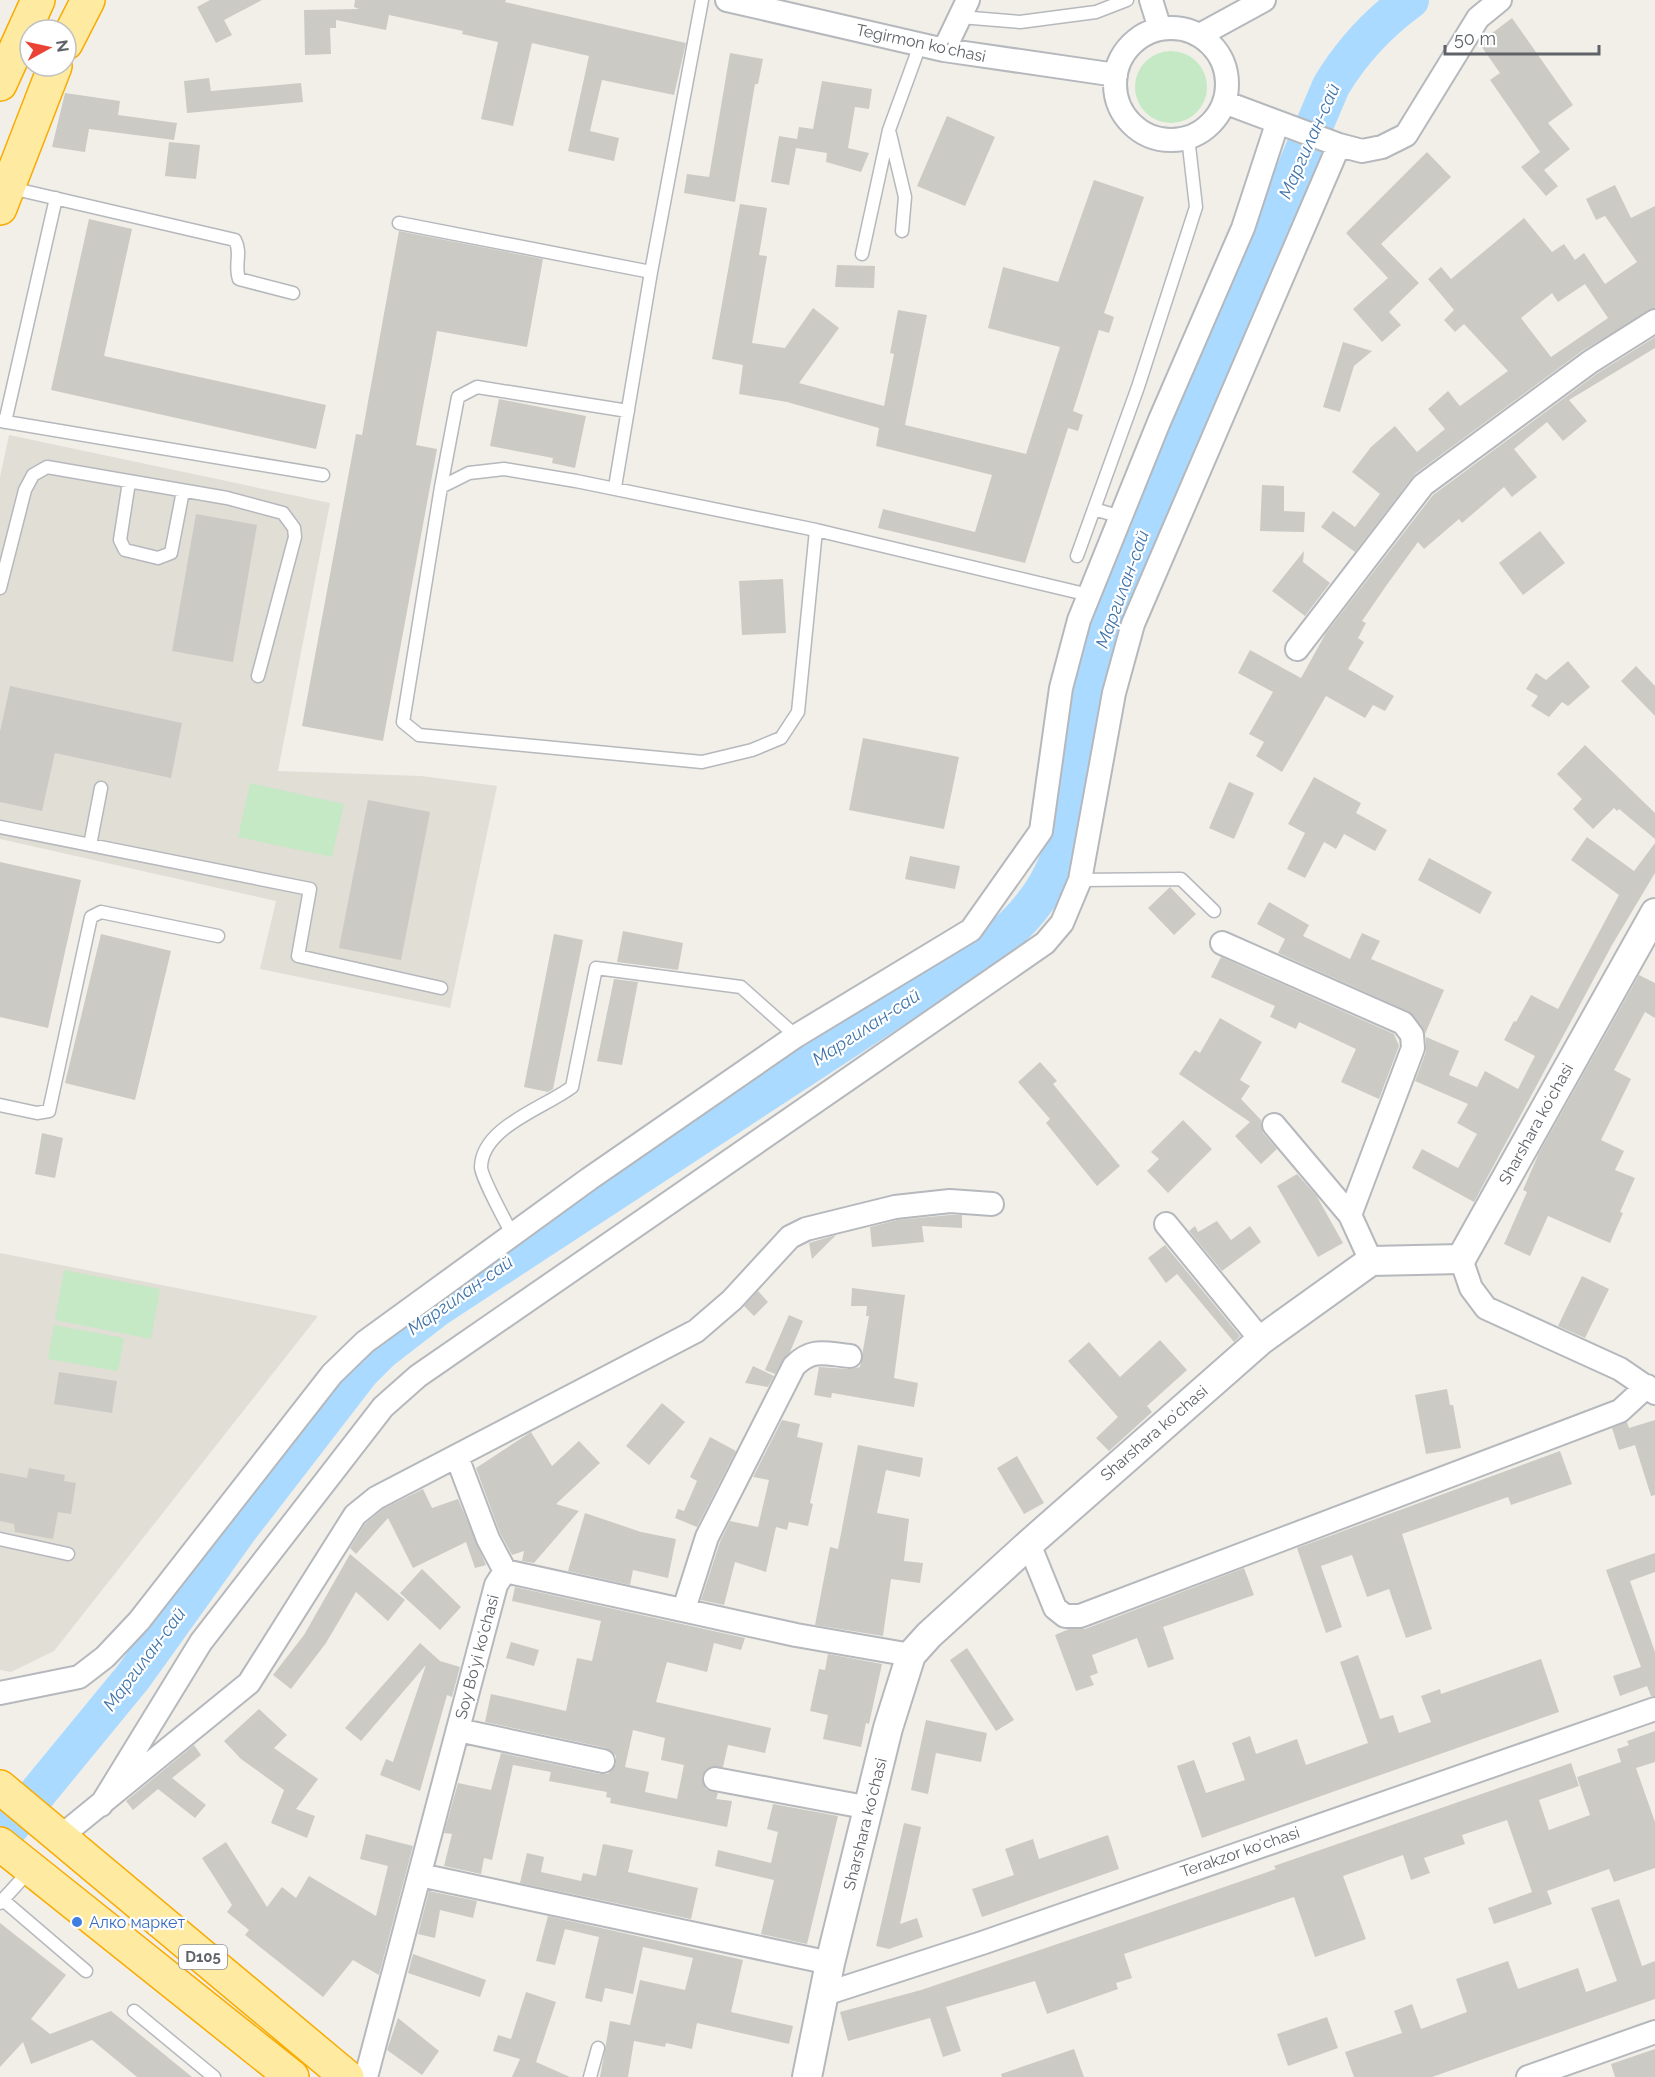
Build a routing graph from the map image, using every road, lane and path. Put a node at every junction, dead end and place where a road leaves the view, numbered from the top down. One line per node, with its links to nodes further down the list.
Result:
1 (38, 0): 17 (highway)
2 (88, 0): 10 (highway)
3 (702, 0): 28 (lane)
4 (727, 0): 13 (street, Tegirmon koʻchasi)
5 (1127, 0): 9 (lane)
6 (1151, 0): 11 (street)
7 (1264, 0): 12 (street)
8 (1500, 0): 22 (street)
9 (964, 8): 14 (street)
10 (78, 20)
11 (1160, 29): 12 (street); 15 (street)
12 (1200, 35): 18 (street)
13 (920, 45): 14 (street, Tegirmon koʻchasi); 20 (lane)
14 (944, 50): 15 (street, Tegirmon koʻchasi)
15 (1116, 75): 21 (street)
16 (50, 78): 23 (highway)
17 (0, 84)
18 (1224, 102): 19 (street); 21 (street)
19 (1277, 124): 22 (street); 39 (street)
20 (889, 130): 26 (lane); 27 (lane)
21 (1188, 137): 38 (lane)
22 (1339, 145): 49 (street)
23 (3, 198): 24 (lane)
24 (56, 198): 29 (lane); 32 (lane)
25 (399, 223): 28 (lane)
26 (902, 231)
27 (862, 254)
28 (651, 272): 31 (lane)
29 (293, 293)
30 (1655, 321): 44 (street)
31 (628, 411): 35 (lane); 36 (lane)
32 (2, 421): 33 (lane)
33 (323, 475)
34 (129, 482): 37 (lane); 37 (lane); 42 (lane)
35 (441, 487): 36 (lane); 40 (lane)
36 (615, 487): 40 (lane)
37 (183, 491): 45 (lane)
38 (1094, 509): 39 (lane); 41 (lane)
39 (1121, 517): 43 (street)
40 (816, 530): 43 (lane)
41 (1077, 556)
42 (0, 588)
43 (1089, 595): 55 (street)
44 (1297, 649)
45 (258, 676)
46 (101, 788): 48 (lane)
47 (0, 827): 48 (lane)
48 (90, 845): 54 (lane)
49 (1080, 880): 50 (lane); 80 (street)
50 (1214, 911)
51 (1655, 914): 62 (street, Sharshara koʻchasi)
52 (218, 936): 56 (lane)
53 (1222, 943): 59 (street)
54 (441, 988)
55 (796, 1036): 61 (street); 61 (lane)
56 (0, 1105)
57 (1274, 1125): 59 (street)
58 (992, 1204): 67 (street)
59 (1350, 1215): 63 (street)
60 (1166, 1224): 64 (street)
61 (512, 1234): 74 (street)
62 (1461, 1259): 63 (street); 66 (street)
63 (1371, 1262): 64 (street, Sharshara koʻchasi)
64 (1261, 1340): 69 (street, Sharshara koʻchasi)
65 (850, 1356): 72 (street)
66 (1651, 1389): 69 (street)
67 (457, 1457): 71 (street); 80 (street)
68 (0, 1539): 70 (lane)
69 (1029, 1544): 73 (street, Sharshara koʻchasi)
70 (68, 1554)
71 (505, 1571): 72 (street); 76 (street, Soy Boʻyi koʻchasi)
72 (684, 1609): 73 (street)
73 (911, 1655): 81 (street, Sharshara koʻchasi)
74 (0, 1693)
75 (1655, 1709): 89 (street, Terakzor koʻchasi)
76 (458, 1730): 77 (street); 85 (street, Soy Boʻyi koʻchasi)
77 (603, 1761)
78 (715, 1779): 81 (street)
79 (0, 1787): 82 (highway, D105)
80 (101, 1805): 82 (street)
81 (870, 1808): 87 (street, Sharshara koʻchasi)
82 (60, 1837): 95 (highway, D105)
83 (0, 1844): 84 (highway, D105)
84 (28, 1866): 86 (lane); 94 (highway, D105)
85 (420, 1875): 87 (street); 96 (street, Soy Boʻyi koʻchasi)
86 (1, 1901): 88 (lane)
87 (830, 1963): 89 (street, Sharshara koʻchasi)
88 (86, 1971)
89 (825, 1994): 98 (street, Sharshara koʻchasi)
90 (134, 2010): 93 (lane)
91 (1655, 2032): 99 (street)
92 (598, 2048): 97 (lane)
93 (214, 2077)
94 (292, 2077)
95 (346, 2077)
96 (366, 2077)
97 (590, 2077)
98 (807, 2077)
99 (1528, 2077)

